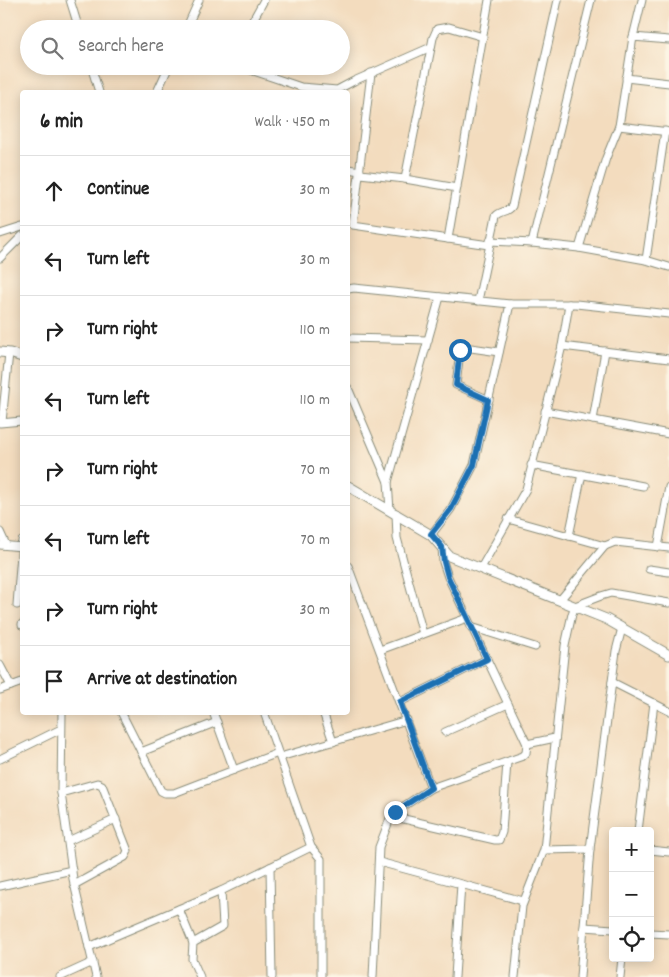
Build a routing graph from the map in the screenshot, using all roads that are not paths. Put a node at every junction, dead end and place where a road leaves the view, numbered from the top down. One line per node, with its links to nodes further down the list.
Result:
1 (70, 0): 8 (street)
2 (264, 0): 10 (street)
3 (489, 0): 12 (street)
4 (558, 0): 36 (street)
5 (591, 0): 37 (street)
6 (642, 0): 11 (street)
7 (196, 2): 9 (street)
8 (76, 20)
9 (189, 20)
10 (253, 20)
11 (633, 36): 13 (street); 19 (street)
12 (483, 37): 14 (street); 30 (street)
13 (669, 40)
14 (431, 47): 15 (street); 29 (street)
15 (371, 73): 24 (street); 28 (street)
16 (94, 75): 21 (street)
17 (165, 75): 22 (street)
18 (266, 75): 23 (street)
19 (626, 78): 20 (street); 25 (street)
20 (669, 84)
21 (98, 90)
22 (158, 90)
23 (315, 90)
24 (338, 90)
25 (619, 126): 26 (street); 38 (street)
26 (667, 131): 40 (street)
27 (350, 170): 28 (street)
28 (360, 172): 29 (street); 31 (street)
29 (405, 179): 30 (street)
30 (457, 188): 35 (street)
31 (350, 225): 35 (street)
32 (20, 228): 33 (street)
33 (0, 234)
34 (20, 238): 39 (street)
35 (448, 239): 36 (street)
36 (489, 243): 37 (street); 44 (street)
37 (532, 243): 38 (street)
38 (579, 248): 40 (street)
39 (0, 258)
40 (646, 260): 41 (street)
41 (669, 267)
42 (350, 289): 43 (street)
43 (440, 297): 44 (street); 49 (street)
44 (478, 301): 45 (street)
45 (510, 304): 46 (street); 53 (street)
46 (569, 304): 47 (street); 50 (street)
47 (669, 314)
48 (350, 338): 49 (street)
49 (428, 340): 65 (street)
50 (562, 346): 51 (street); 58 (street)
51 (605, 351): 55 (street); 59 (street)
52 (4, 352): 54 (street); 61 (street)
53 (499, 352): 57 (street); 57 (street)
54 (20, 356)
55 (669, 359)
56 (350, 399): 65 (street)
57 (488, 400): 72 (street)
58 (544, 411): 59 (street); 63 (street)
59 (592, 420): 62 (street)
60 (20, 421): 61 (street)
61 (1, 422)
62 (669, 434)
63 (531, 465): 64 (street); 70 (street)
64 (582, 474): 66 (street); 73 (street)
65 (388, 482): 69 (street)
66 (644, 486)
67 (350, 487): 69 (street)
68 (669, 487): 78 (street)
69 (393, 511): 72 (street); 92 (street)
70 (508, 519): 73 (street); 80 (street)
71 (0, 532): 74 (street)
72 (431, 534): 77 (street)
73 (569, 536): 75 (street)
74 (3, 545): 76 (street)
75 (605, 546): 78 (street); 85 (street)
76 (20, 547)
77 (442, 547): 80 (street); 89 (street)
78 (658, 547): 79 (street)
79 (669, 548)
80 (480, 568): 85 (street)
81 (649, 569): 84 (street)
82 (20, 570): 87 (street)
83 (350, 571): 94 (street)
84 (669, 572)
85 (560, 600): 88 (street)
86 (669, 603): 88 (street)
87 (17, 605)
88 (575, 606): 91 (street); 115 (street)
89 (467, 618): 90 (street); 92 (street)
90 (472, 627): 93 (street); 96 (street)
91 (622, 628): 95 (street); 98 (street)
92 (423, 634): 94 (street)
93 (535, 647)
94 (380, 650): 102 (street)
95 (669, 655)
96 (487, 659): 102 (street); 104 (street)
97 (0, 665): 100 (street)
98 (612, 682): 103 (street); 130 (street)
99 (20, 683): 100 (street)
100 (11, 686): 101 (street)
101 (0, 690)
102 (400, 702): 111 (street)
103 (654, 703): 105 (street); 127 (street)
104 (508, 704): 114 (street); 117 (street)
105 (669, 711)
106 (62, 715): 113 (street)
107 (123, 715): 118 (street)
108 (215, 715): 112 (street)
109 (265, 715): 119 (street)
110 (324, 715): 116 (street)
111 (407, 720): 116 (street); 123 (street)
112 (217, 722): 118 (street); 122 (street)
113 (62, 729): 120 (street); 124 (street)
114 (445, 732)
115 (554, 738): 117 (street); 131 (street)
116 (332, 742): 119 (street)
117 (527, 744): 121 (street)
118 (141, 752): 122 (street)
119 (279, 755): 122 (street); 129 (street)
120 (0, 758)
121 (507, 762): 123 (street); 125 (street)
122 (234, 770)
123 (431, 788): 125 (street)
124 (61, 793): 126 (street); 128 (street)
125 (391, 816): 134 (street)
126 (116, 819): 128 (street); 138 (street)
127 (638, 827)
128 (68, 841): 136 (street)
129 (312, 847): 135 (street); 155 (street)
130 (590, 849): 131 (street); 143 (street)
131 (544, 850): 141 (street)
132 (654, 850): 133 (street)
133 (669, 852)
134 (379, 862): 137 (street); 156 (street)
135 (270, 867): 140 (street); 154 (street)
136 (72, 870): 138 (street); 139 (street)
137 (461, 884): 141 (street); 157 (street)
138 (74, 885): 148 (street)
139 (0, 886)
140 (221, 891): 142 (street); 147 (street)
141 (523, 901): 158 (street)
142 (180, 909): 147 (street); 148 (street)
143 (584, 927): 144 (street); 159 (street)
144 (609, 929)
145 (654, 933): 146 (street)
146 (669, 934)
147 (193, 943): 153 (street)
148 (89, 947): 149 (street)
149 (92, 962): 151 (street); 152 (street)
150 (622, 962): 160 (street)
151 (60, 977)
152 (96, 977)
153 (200, 977)
154 (272, 977)
155 (321, 977)
156 (373, 977)
157 (455, 977)
158 (515, 977)
159 (580, 977)
160 (620, 977)

